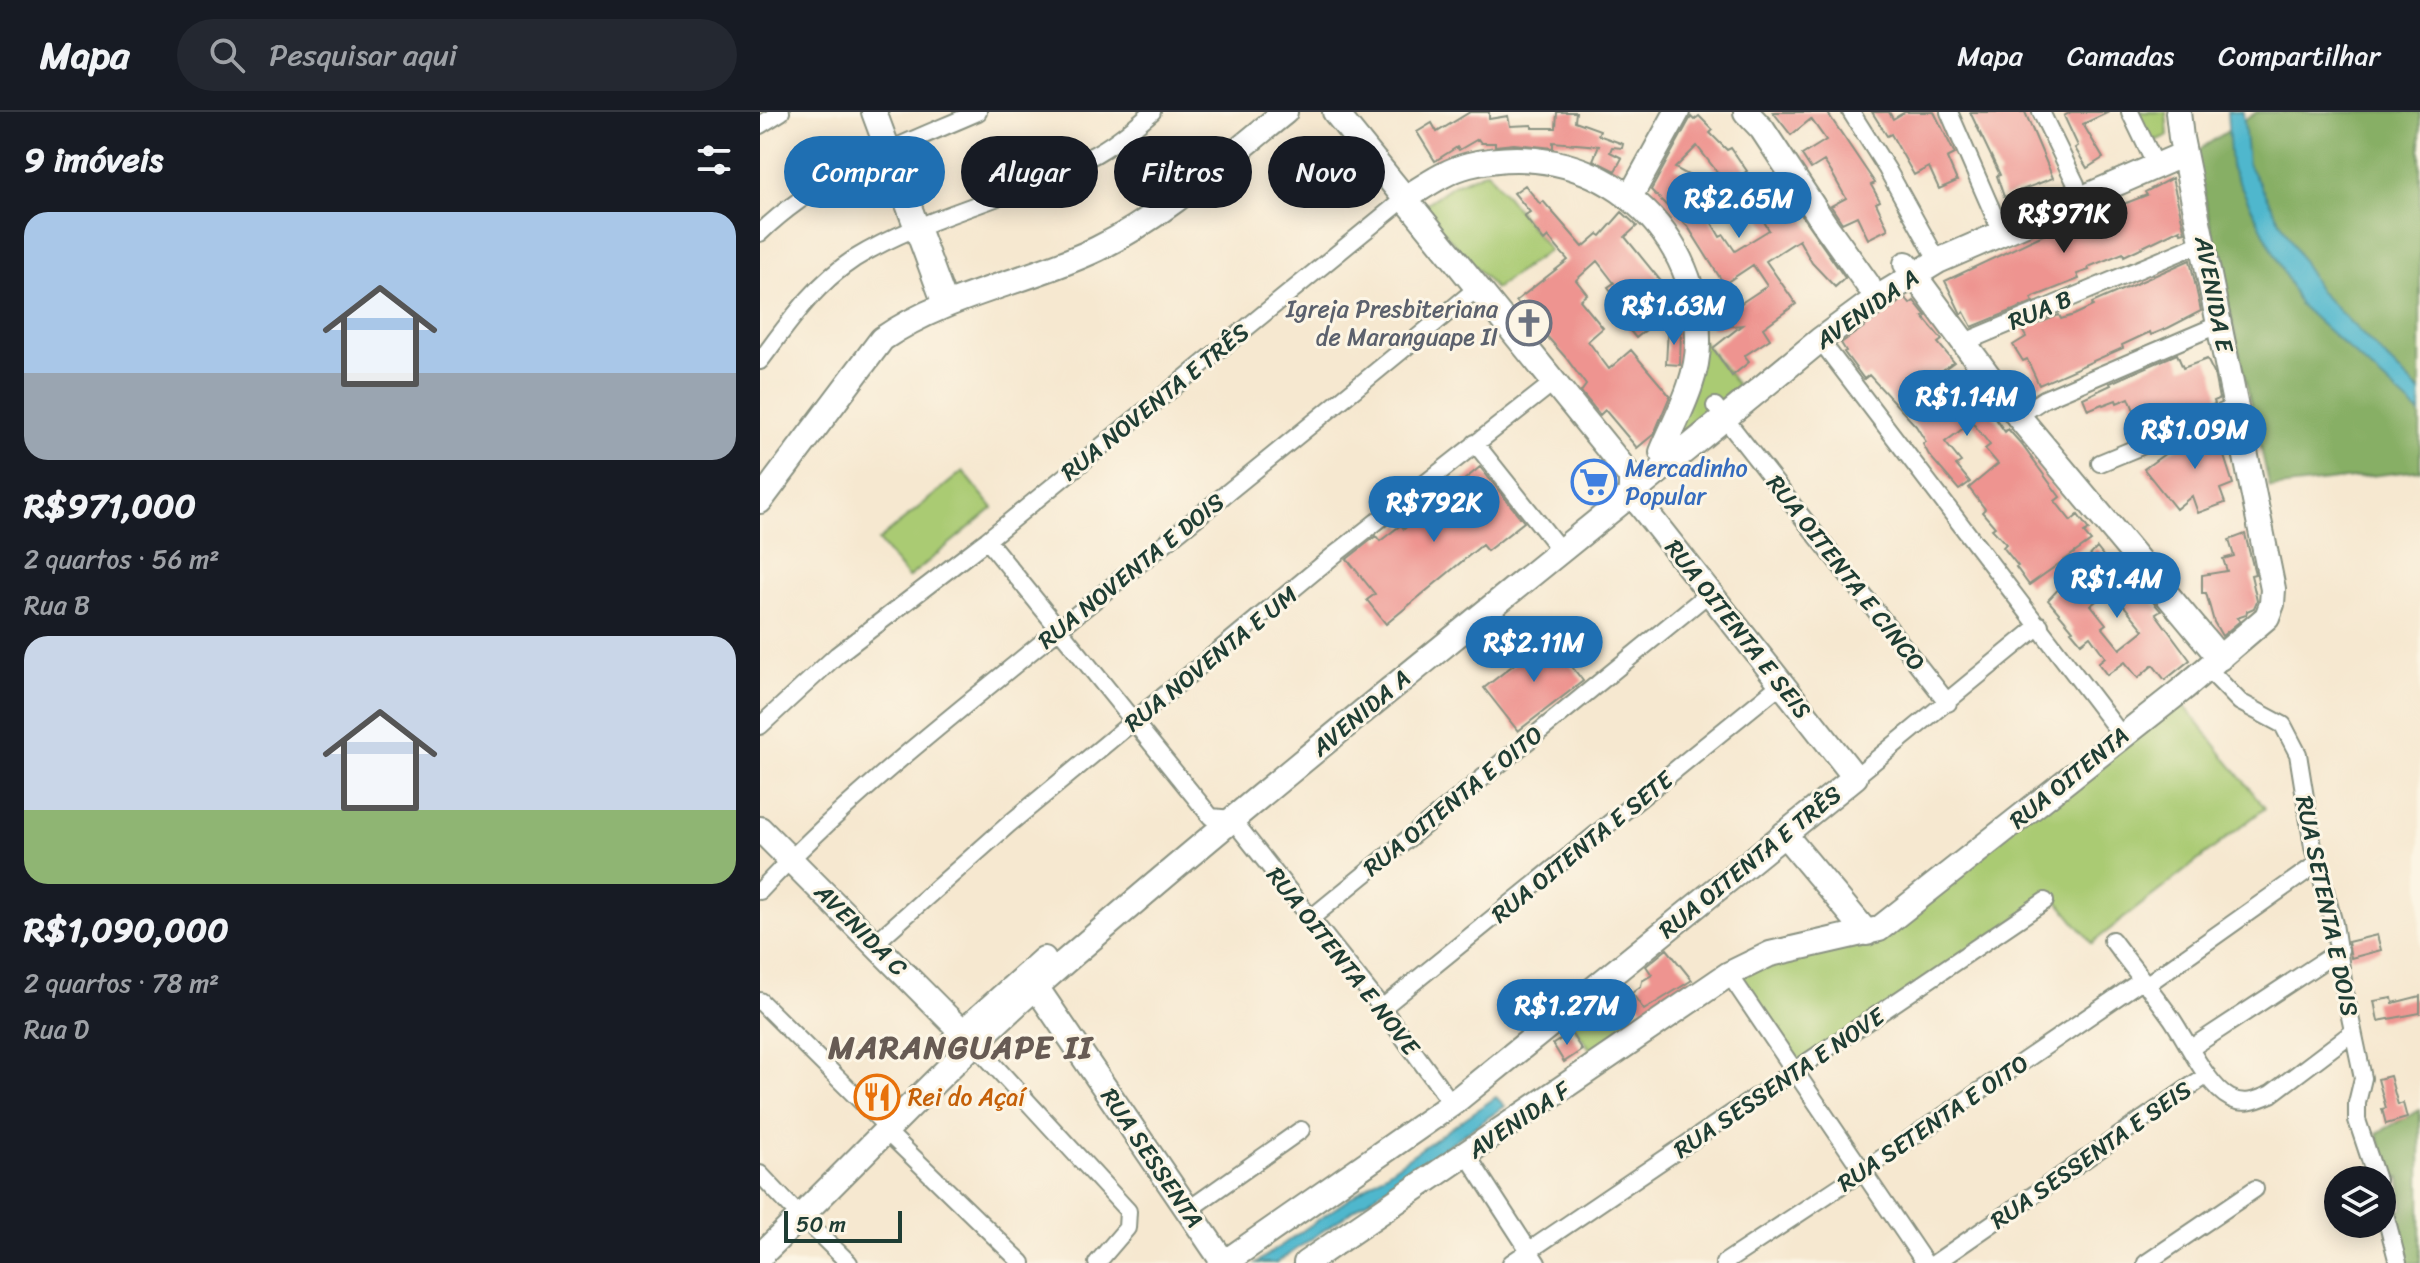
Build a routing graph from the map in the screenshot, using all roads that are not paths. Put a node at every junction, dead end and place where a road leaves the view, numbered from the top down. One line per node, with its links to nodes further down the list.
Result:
1 (781, 112): 14 (street)
2 (874, 112): 15 (street)
3 (978, 112): 16 (street)
4 (1152, 112): 25 (street)
5 (1285, 112): 32 (street)
6 (1335, 112): 21 (street, RUA OITENTA E SEIS)
7 (1677, 112): 20 (street)
8 (1746, 112): 30 (street)
9 (1851, 112): 28 (street)
10 (1949, 112): 24 (street)
11 (2041, 112): 19 (street)
12 (2130, 112): 18 (street)
13 (2178, 112): 17 (street, AVENIDA E)
14 (760, 125)
15 (882, 136)
16 (919, 136)
17 (2183, 146): 18 (street, AVENIDA A); 27 (street, AVENIDA E)
18 (2153, 159): 19 (street, AVENIDA A); 28 (street, AVENIDA A)
19 (2076, 184): 24 (street, AVENIDA A)
20 (1630, 197): 21 (street, RUA NOVENTA E TRÊS); 42 (street, RUA NOVENTA E TRÊS)
21 (1404, 199): 31 (street, RUA OITENTA E SEIS); 46 (street, RUA NOVENTA E TRÊS)
22 (788, 208): 26 (street)
23 (908, 208): 25 (street)
24 (1996, 220): 28 (street, AVENIDA A)
25 (915, 228): 32 (street); 36 (street)
26 (760, 233)
27 (2204, 242): 33 (street, AVENIDA E); 35 (street, RUA B)
28 (1934, 255): 29 (street, AVENIDA A)
29 (1909, 268): 30 (street, AVENIDA A); 34 (street, AVENIDA A); 35 (street)
30 (1868, 285): 39 (street, AVENIDA A)
31 (1476, 289): 37 (street, RUA OITENTA E SEIS); 51 (street, RUA NOVENTA E DOIS)
32 (945, 304): 45 (street)
33 (2220, 324): 38 (street, AVENIDA E); 40 (street)
34 (1820, 340): 39 (street, AVENIDA A); 50 (street)
35 (1965, 342): 40 (street)
36 (760, 361)
37 (1554, 382): 41 (street, RUA NOVENTA E UM); 44 (street, RUA OITENTA E SEIS)
38 (2236, 407): 43 (street); 49 (street, AVENIDA E)
39 (1720, 412): 42 (street, AVENIDA A); 44 (street, AVENIDA A); 54 (street, RUA OITENTA E CINCO)
40 (2018, 416): 52 (street)
41 (1475, 443): 47 (street); 55 (street, RUA NOVENTA E UM)
42 (1662, 452): 44 (street, AVENIDA A)
43 (2100, 463)
44 (1631, 485): 47 (street, AVENIDA A); 48 (street, RUA OITENTA E SEIS); 59 (street, AVENIDA A)
45 (760, 501)
46 (987, 540): 51 (street, RUA OITENTA E NOVE); 56 (street, RUA NOVENTA E TRÊS)
47 (1553, 541): 59 (street, AVENIDA A)
48 (1709, 593): 53 (street, RUA OITENTA E SEIS); 66 (street, RUA OITENTA E OITO)
49 (2267, 617): 52 (street, RUA OITENTA)
50 (2040, 625): 54 (street, RUA OITENTA E TRÊS); 57 (street)
51 (1058, 630): 55 (street, RUA OITENTA E NOVE); 62 (street, RUA NOVENTA E DOIS)
52 (2214, 663): 57 (street, RUA OITENTA); 63 (street, RUA SETENTA E DOIS)
53 (1781, 684): 58 (street, RUA OITENTA E SEIS); 75 (street, RUA OITENTA E SETE)
54 (1948, 703): 58 (street, RUA OITENTA E TRÊS)
55 (1134, 722): 59 (street, RUA OITENTA E NOVE); 69 (street, RUA NOVENTA E UM)
56 (760, 726)
57 (2122, 736): 67 (street, RUA OITENTA)
58 (1855, 777): 61 (street, RUA OITENTA E TRÊS)
59 (1222, 818): 66 (street, RUA OITENTA E NOVE); 72 (street, AVENIDA A)
60 (760, 829): 62 (street, AVENIDA C)
61 (1784, 834): 67 (street); 81 (street, RUA OITENTA E TRÊS)
62 (790, 859): 64 (street, RUA NOVENTA E DOIS); 69 (street, AVENIDA C)
63 (2318, 863): 70 (street, RUA SETENTA E DOIS); 73 (street, RUA SETENTA E OITO)
64 (760, 891)
65 (2045, 901): 79 (street, RUA SESSENTA E NOVE)
66 (1310, 919): 75 (street, RUA OITENTA E NOVE)
67 (1867, 933): 71 (street, AVENIDA F)
68 (2112, 940): 73 (street)
69 (875, 943): 77 (street, AVENIDA C)
70 (2340, 950): 76 (street, RUA SETENTA E DOIS); 78 (street)
71 (1729, 974): 79 (street); 84 (street, AVENIDA F)
72 (1030, 981): 77 (street, AVENIDA A); 89 (street, RUA SESSENTA)
73 (2144, 983): 78 (street); 86 (street, RUA SETENTA E OITO)
74 (760, 1001): 82 (street)
75 (1382, 1008): 81 (street, RUA OITENTA E NOVE)
76 (2353, 1032): 80 (street); 85 (street, RUA SETENTA E DOIS)
77 (968, 1037): 82 (street, AVENIDA A); 98 (street)
78 (2191, 1048): 80 (street)
79 (1794, 1072): 86 (street); 94 (street, RUA SESSENTA E NOVE)
80 (2207, 1075): 104 (street, RUA SESSENTA E SEIS)
81 (1452, 1104): 99 (street, RUA OITENTA E TRÊS)
82 (882, 1125): 90 (street, AVENIDA A); 97 (street)
83 (1301, 1130): 89 (street)
84 (1467, 1155): 94 (street); 100 (street, AVENIDA F)
85 (2372, 1166)
86 (1863, 1171): 102 (street, RUA SETENTA E OITO); 103 (street)
87 (760, 1174): 90 (street)
88 (2255, 1189): 105 (street)
89 (1188, 1210): 99 (street, RUA SESSENTA)
90 (796, 1212): 91 (street, AVENIDA A); 93 (street, AVENIDA A); 96 (street)
91 (760, 1237)
92 (2390, 1238): 95 (street)
93 (760, 1256)
94 (1532, 1257): 101 (street, RUA SESSENTA E NOVE)
95 (2395, 1262)
96 (849, 1263)
97 (1022, 1263)
98 (1097, 1263)
99 (1224, 1263)
100 (1306, 1263)
101 (1511, 1263)
102 (1724, 1263)
103 (1925, 1263)
104 (1935, 1263)
105 (2146, 1263)

